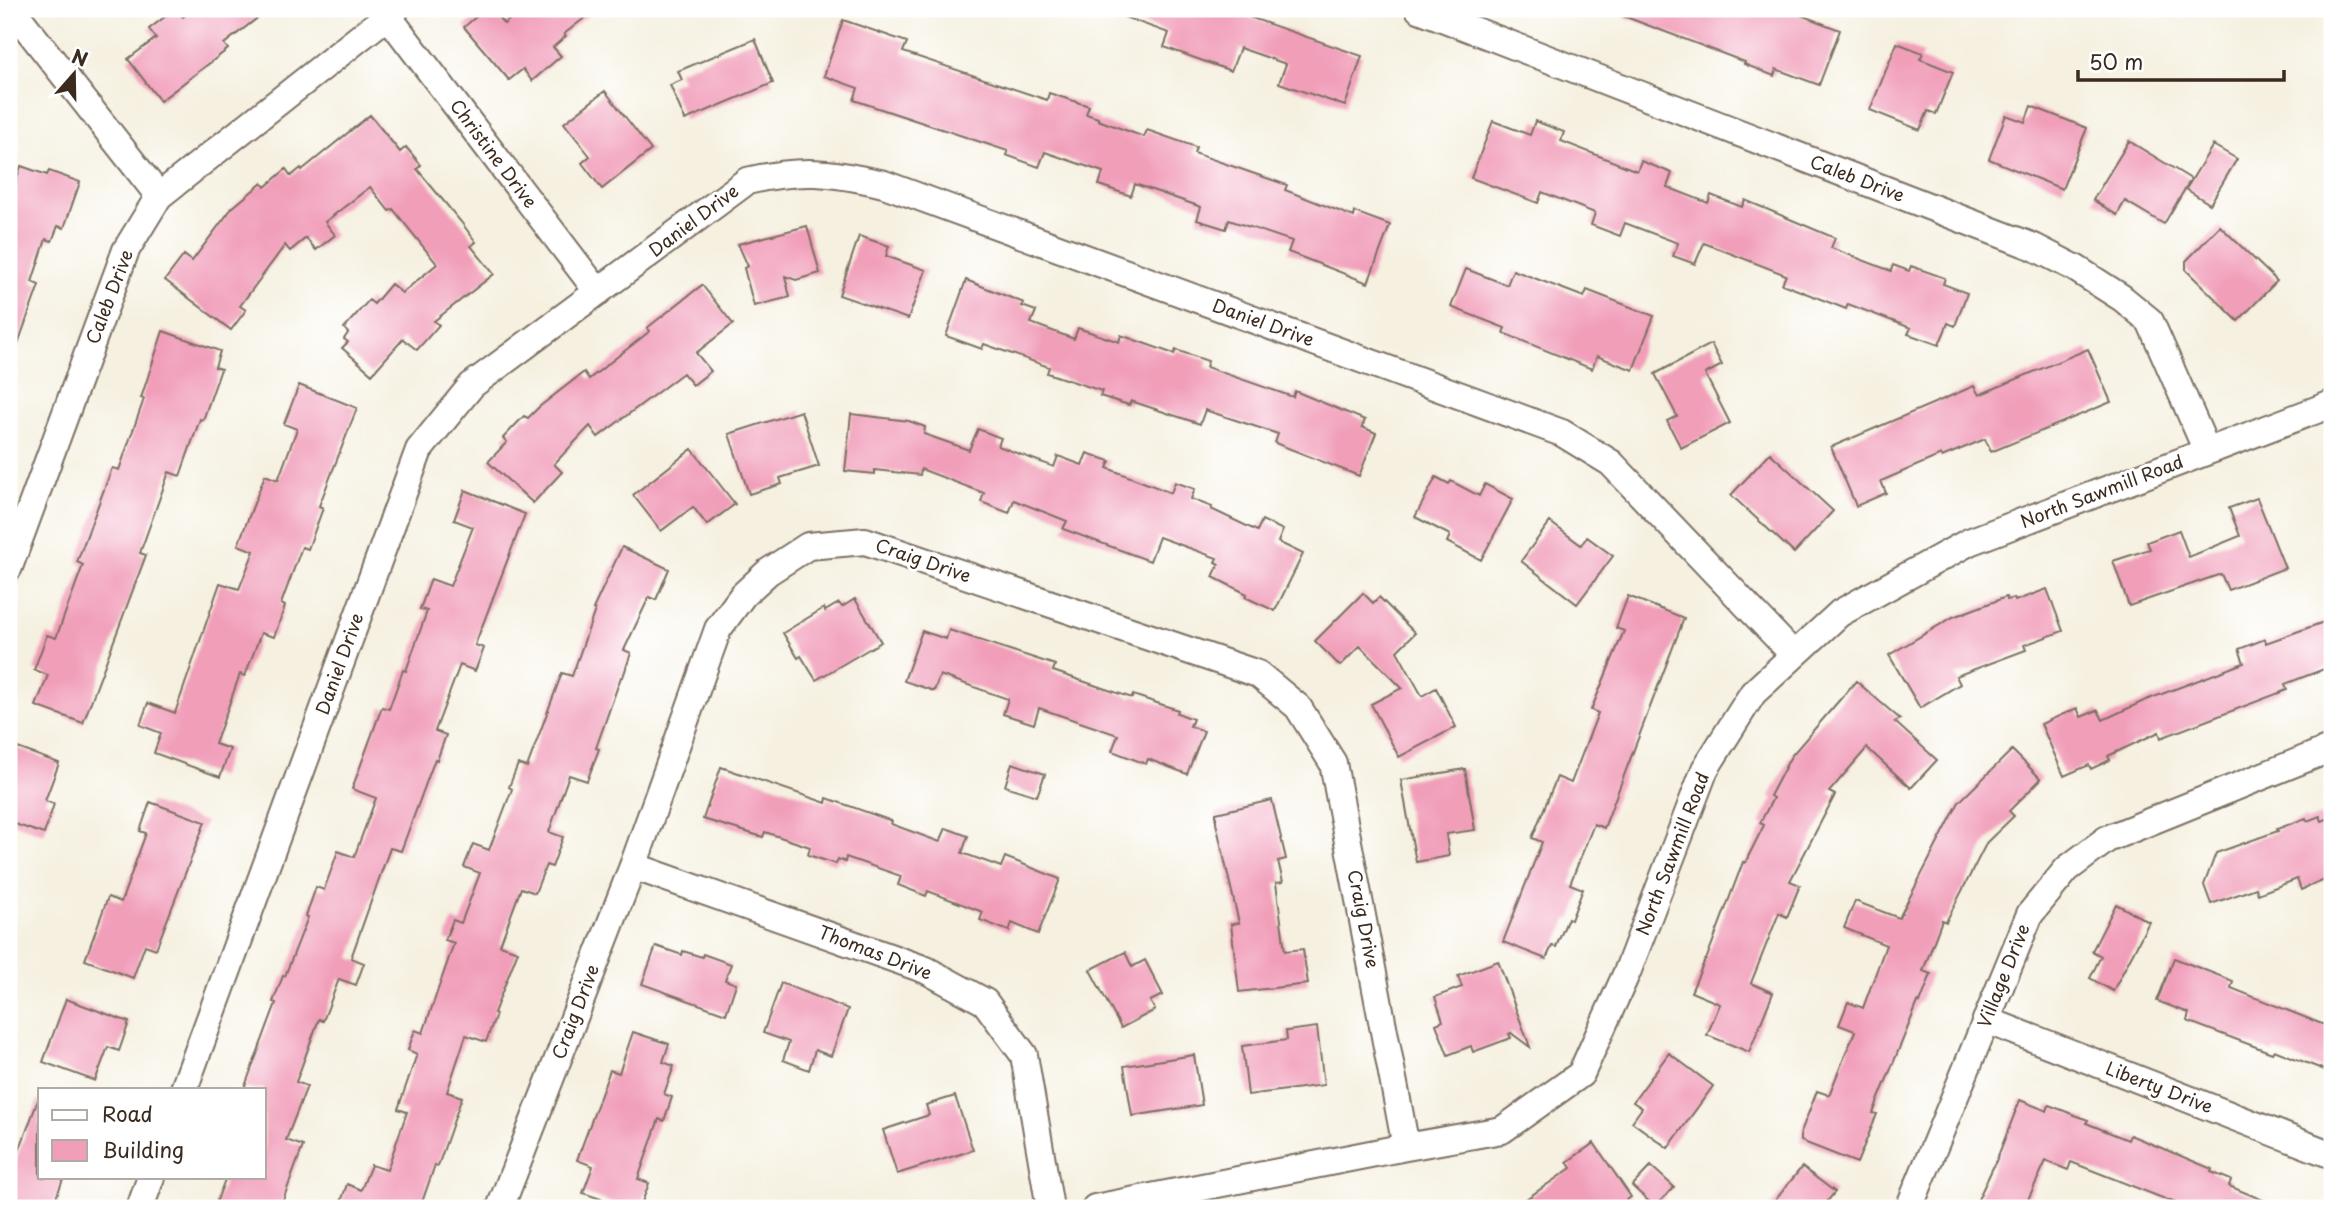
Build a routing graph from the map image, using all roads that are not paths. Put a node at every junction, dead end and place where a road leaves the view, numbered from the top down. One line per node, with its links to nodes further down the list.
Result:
1 (12, 9): 4 (street)
2 (1419, 9): 7 (street, Caleb Drive)
3 (392, 12): 4 (street, Caleb Drive); 5 (street, Christine Drive)
4 (159, 196): 8 (street, Caleb Drive)
5 (598, 292): 9 (street, Daniel Drive); 13 (street, Daniel Drive)
6 (2332, 404): 7 (street, North Sawmill Road)
7 (2207, 452): 9 (street, North Sawmill Road)
8 (9, 567)
9 (1794, 655): 14 (street, North Sawmill Road)
10 (2332, 748): 12 (street, Village Drive)
11 (633, 866): 14 (street, Craig Drive); 18 (street, Craig Drive); 19 (street, Thomas Drive)
12 (1986, 1020): 15 (street, Liberty Drive); 21 (street, Village Drive)
13 (184, 1088)
14 (1406, 1147): 20 (street, North Sawmill Road)
15 (2332, 1156)
16 (151, 1178): 17 (street)
17 (140, 1208)
18 (500, 1208)
19 (1050, 1208)
20 (1095, 1208)
21 (1909, 1208)

